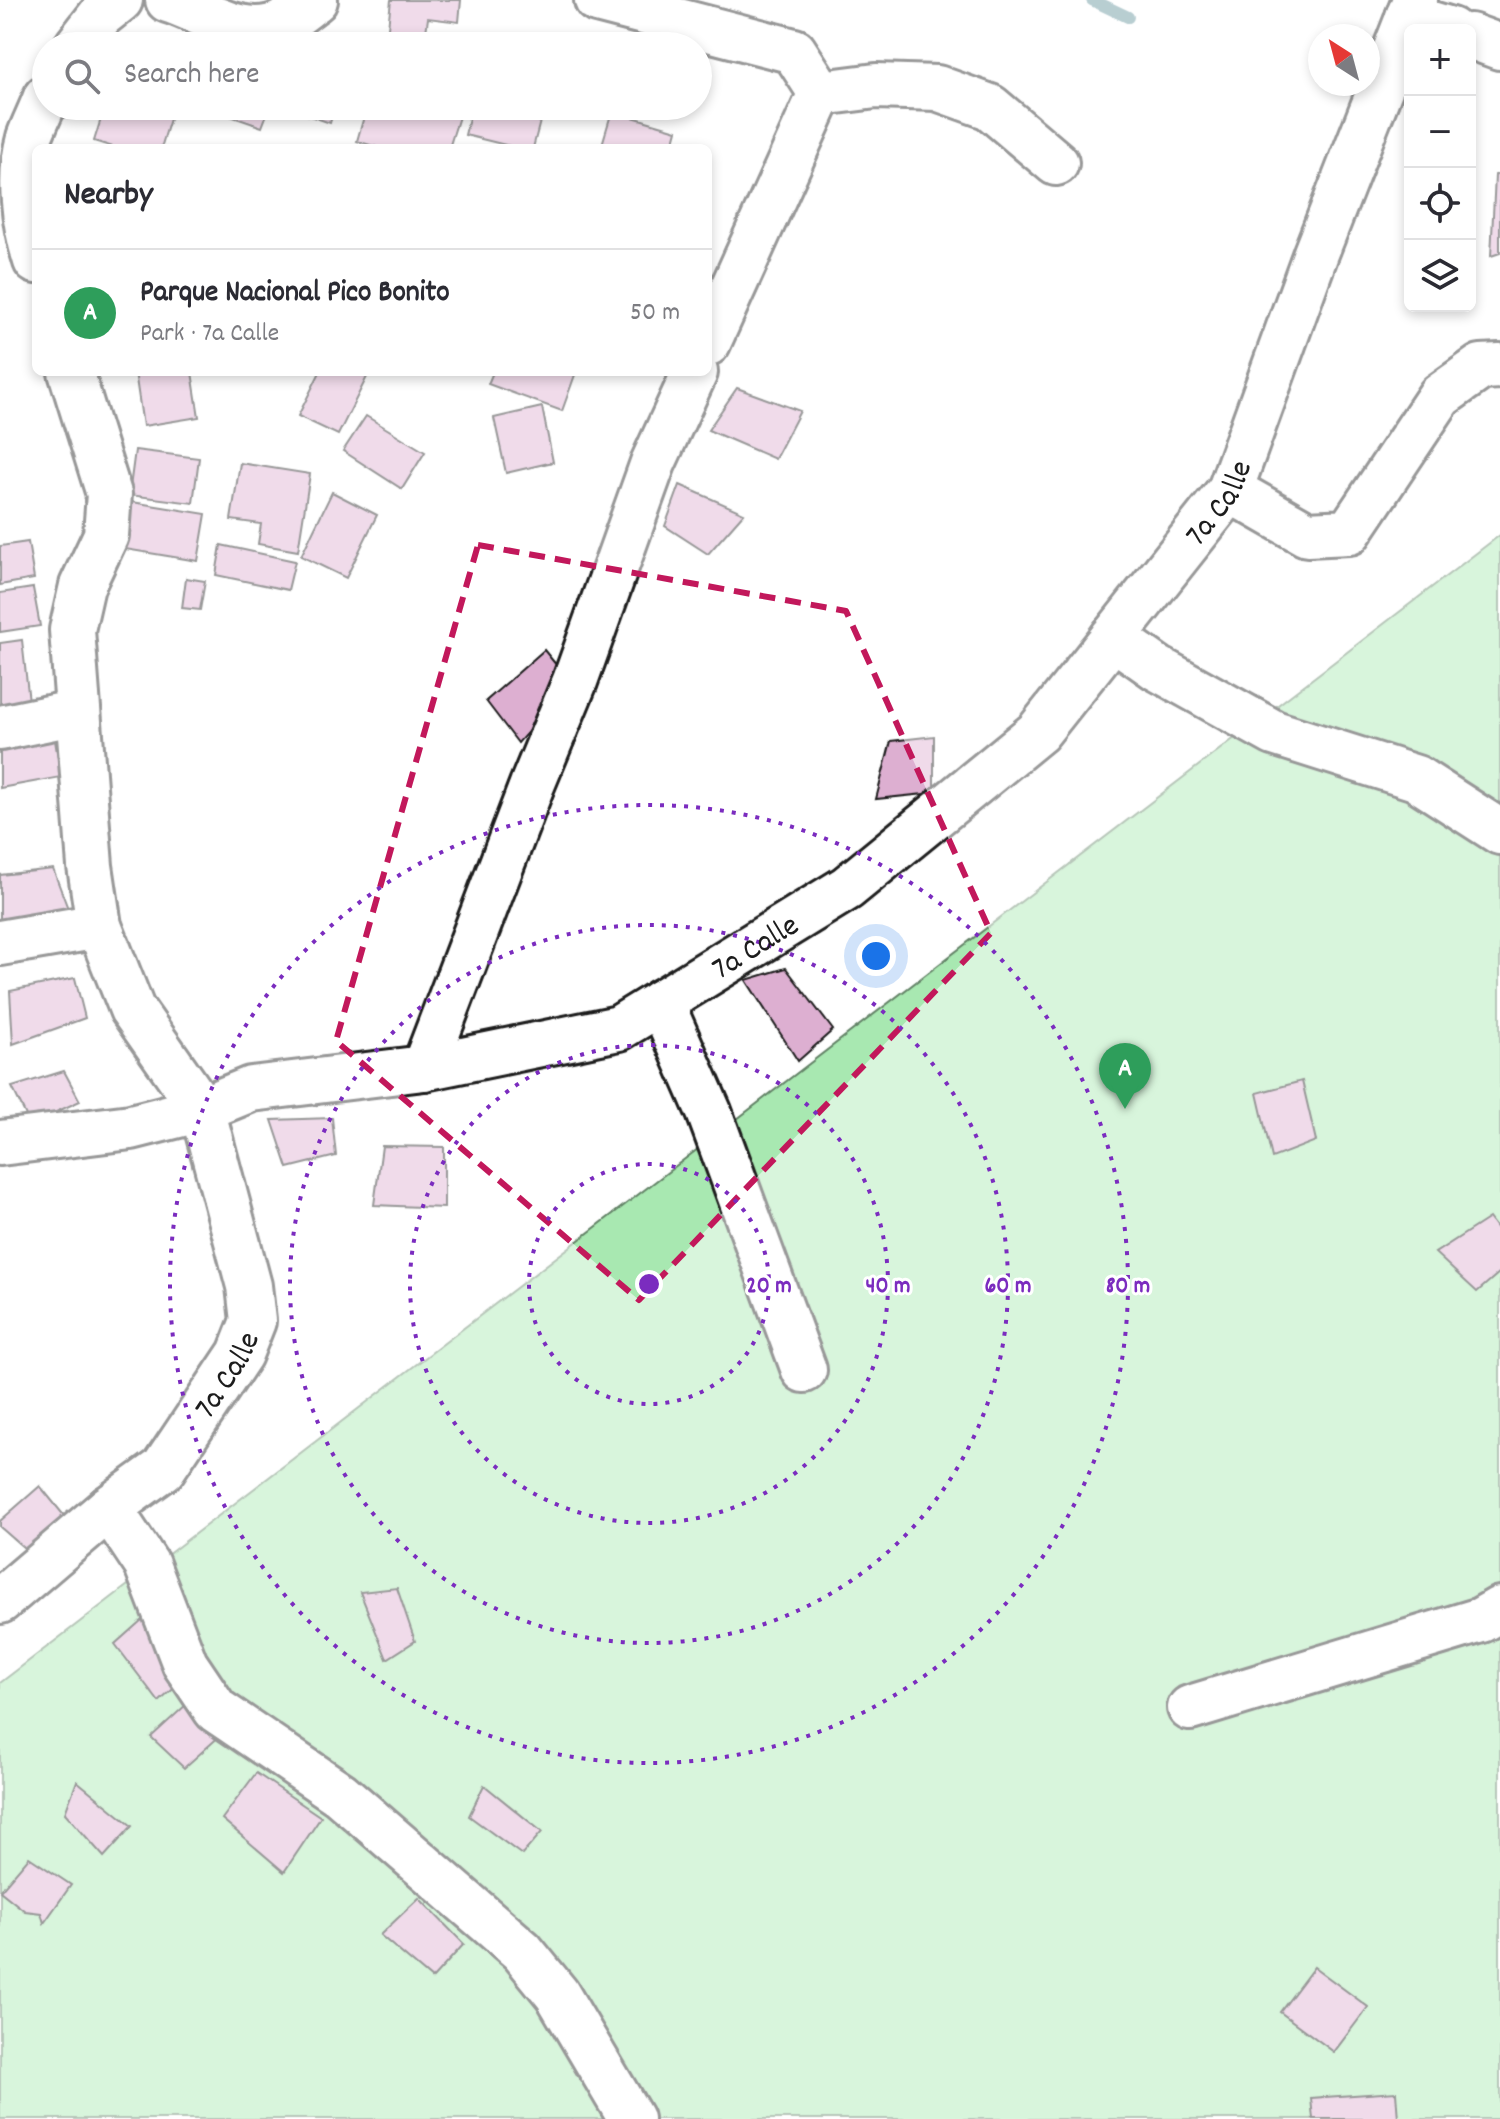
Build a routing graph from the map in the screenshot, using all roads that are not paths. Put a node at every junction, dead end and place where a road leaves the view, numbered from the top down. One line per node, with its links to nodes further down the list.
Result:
1 (120, 0): 7 (street)
2 (168, 0): 3 (street)
3 (315, 0)
4 (597, 0): 10 (street)
5 (1412, 8): 6 (street); 18 (street, 7a Calle)
6 (1440, 24)
7 (88, 32)
8 (1476, 38): 9 (street)
9 (1500, 47)
10 (821, 93): 12 (street); 14 (street)
11 (37, 120): 13 (street)
12 (1056, 163)
13 (32, 249)
14 (712, 334)
15 (1500, 366): 18 (street)
16 (72, 376): 20 (street)
17 (693, 376): 26 (street)
18 (1230, 490): 19 (street, 7a Calle)
19 (1113, 637): 22 (street); 25 (street, 7a Calle)
20 (78, 712): 21 (street); 23 (street)
21 (0, 728)
22 (1500, 832)
23 (99, 926): 24 (street); 27 (street)
24 (0, 943)
25 (661, 1002): 26 (street, 7a Calle); 29 (street)
26 (424, 1068): 27 (street, 7a Calle)
27 (202, 1109): 28 (street); 30 (street, 7a Calle)
28 (0, 1143)
29 (804, 1370)
30 (109, 1508): 31 (street, 7a Calle); 34 (street)
31 (0, 1601)
32 (1500, 1609): 33 (street)
33 (1190, 1708)
34 (631, 2119)

